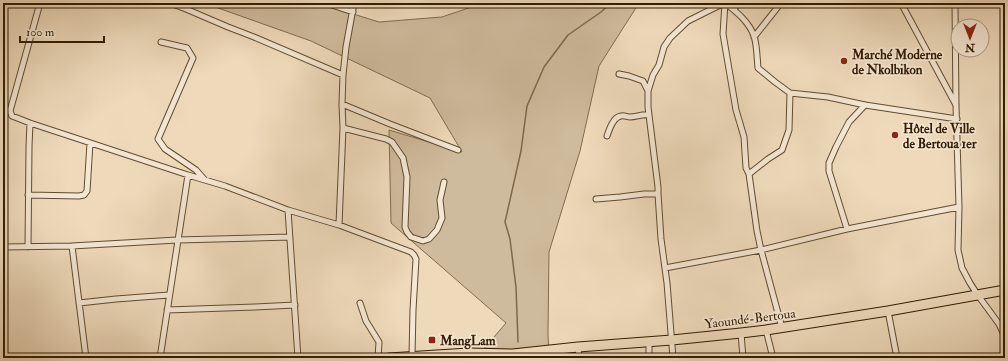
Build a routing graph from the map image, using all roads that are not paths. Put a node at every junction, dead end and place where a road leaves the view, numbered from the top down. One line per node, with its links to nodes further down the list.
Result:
1 (40, 3): 23 (street)
2 (170, 3): 15 (street)
3 (326, 3): 11 (street)
4 (354, 3): 11 (street)
5 (724, 3): 10 (street); 16 (street); 28 (street)
6 (738, 3): 10 (street)
7 (781, 3): 12 (street)
8 (901, 3): 20 (street)
9 (955, 3): 20 (street)
10 (734, 10): 12 (street)
11 (353, 12): 15 (street)
12 (754, 37): 17 (street)
13 (161, 42): 30 (street)
14 (619, 74): 16 (street)
15 (343, 75): 18 (street)
16 (648, 91): 21 (street)
17 (790, 92): 19 (street); 28 (street)
18 (342, 104): 24 (street); 27 (street)
19 (865, 105): 22 (street); 38 (street)
20 (956, 106): 22 (street)
21 (649, 115): 25 (street); 33 (street)
22 (957, 119): 35 (street)
23 (30, 123): 26 (street); 32 (street)
24 (344, 128): 31 (street); 37 (street)
25 (607, 136)
26 (90, 143): 29 (street); 32 (street)
27 (458, 150)
28 (749, 174): 44 (street)
29 (188, 175): 30 (street); 40 (street)
30 (204, 180): 36 (street)
31 (444, 182)
32 (28, 194): 43 (street)
33 (658, 194): 34 (street); 45 (street)
34 (596, 200)
35 (959, 207): 38 (street); 47 (street)
36 (288, 210): 37 (street); 39 (street)
37 (339, 225): 61 (street)
38 (847, 229): 44 (street)
39 (290, 237): 40 (street); 51 (street)
40 (178, 240): 41 (street); 48 (street)
41 (72, 246): 43 (street); 49 (street)
42 (3, 247): 43 (street)
43 (28, 247)
44 (761, 250): 45 (street); 54 (street)
45 (665, 268): 58 (street)
46 (1005, 290): 47 (highway, Yaoundé-Bertoua)
47 (977, 294): 53 (highway, Yaoundé-Bertoua); 57 (street)
48 (170, 295): 49 (street); 52 (street)
49 (79, 303): 62 (street)
50 (360, 303): 65 (street)
51 (295, 304): 52 (street); 64 (street)
52 (167, 310): 63 (street)
53 (888, 311): 54 (highway, Yaoundé-Bertoua); 72 (street)
54 (782, 328): 55 (highway, Yaoundé-Bertoua)
55 (766, 330): 56 (highway, Yaoundé-Bertoua); 71 (street)
56 (741, 333): 58 (highway, Yaoundé-Bertoua); 70 (street)
57 (1005, 337)
58 (672, 340): 59 (highway, Yaoundé-Bertoua); 69 (street)
59 (649, 342): 60 (highway, Yaoundé-Bertoua); 68 (street)
60 (578, 347): 61 (highway, Yaoundé-Bertoua); 67 (street)
61 (412, 356): 66 (highway, Yaoundé-Bertoua)
62 (86, 358)
63 (160, 358)
64 (298, 358)
65 (378, 358)
66 (389, 358)
67 (579, 358)
68 (649, 358)
69 (674, 358)
70 (743, 358)
71 (773, 358)
72 (897, 358)

